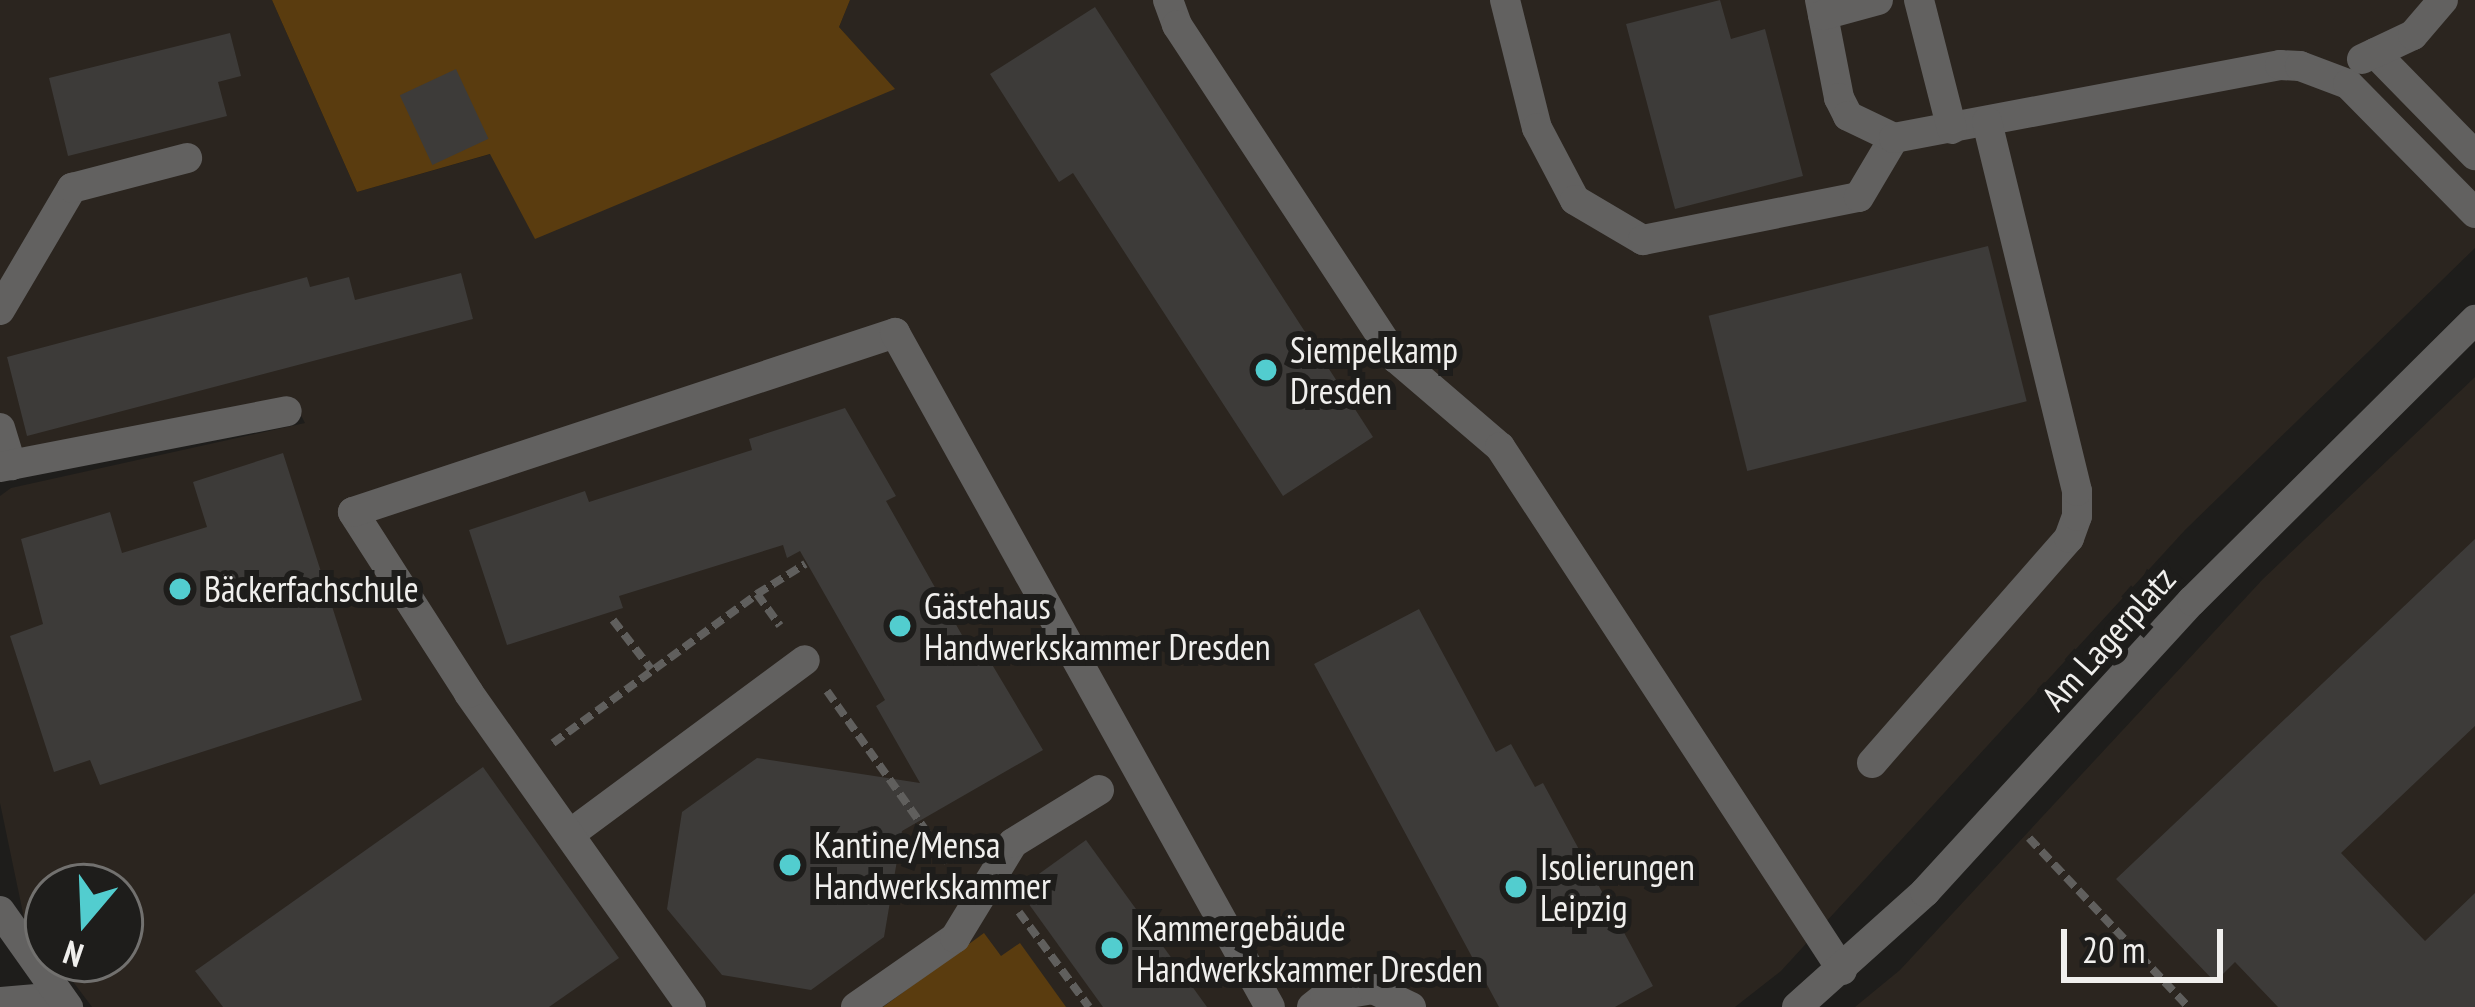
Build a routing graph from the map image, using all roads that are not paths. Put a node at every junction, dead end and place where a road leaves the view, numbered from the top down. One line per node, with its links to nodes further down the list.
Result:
1 (1168, 0): 25 (street)
2 (1505, 0): 11 (street)
3 (1878, 0): 6 (street)
4 (1919, 0): 10 (street)
5 (2443, 0): 7 (street)
6 (1821, 8): 11 (street)
7 (2375, 52): 8 (street); 12 (street)
8 (2329, 74): 9 (street); 14 (street)
9 (1988, 122): 10 (street); 21 (street)
10 (1952, 129): 11 (street)
11 (1894, 138)
12 (2475, 155)
13 (187, 158): 15 (street)
14 (2475, 213)
15 (0, 310)
16 (2475, 320): 25 (street, Am Lagerplatz)
17 (287, 410): 19 (street)
18 (0, 428): 19 (street)
19 (5, 466)
20 (805, 660): 23 (street)
21 (1872, 763)
22 (1099, 790): 29 (street)
23 (570, 834): 28 (street); 30 (street)
24 (0, 911): 27 (street)
25 (1842, 970): 33 (street, Am Lagerplatz)
26 (0, 1002): 27 (street)
27 (64, 1002)
28 (691, 1007)
29 (856, 1007)
30 (1270, 1007)
31 (1312, 1007): 32 (street)
32 (1411, 1007)
33 (1797, 1007)

